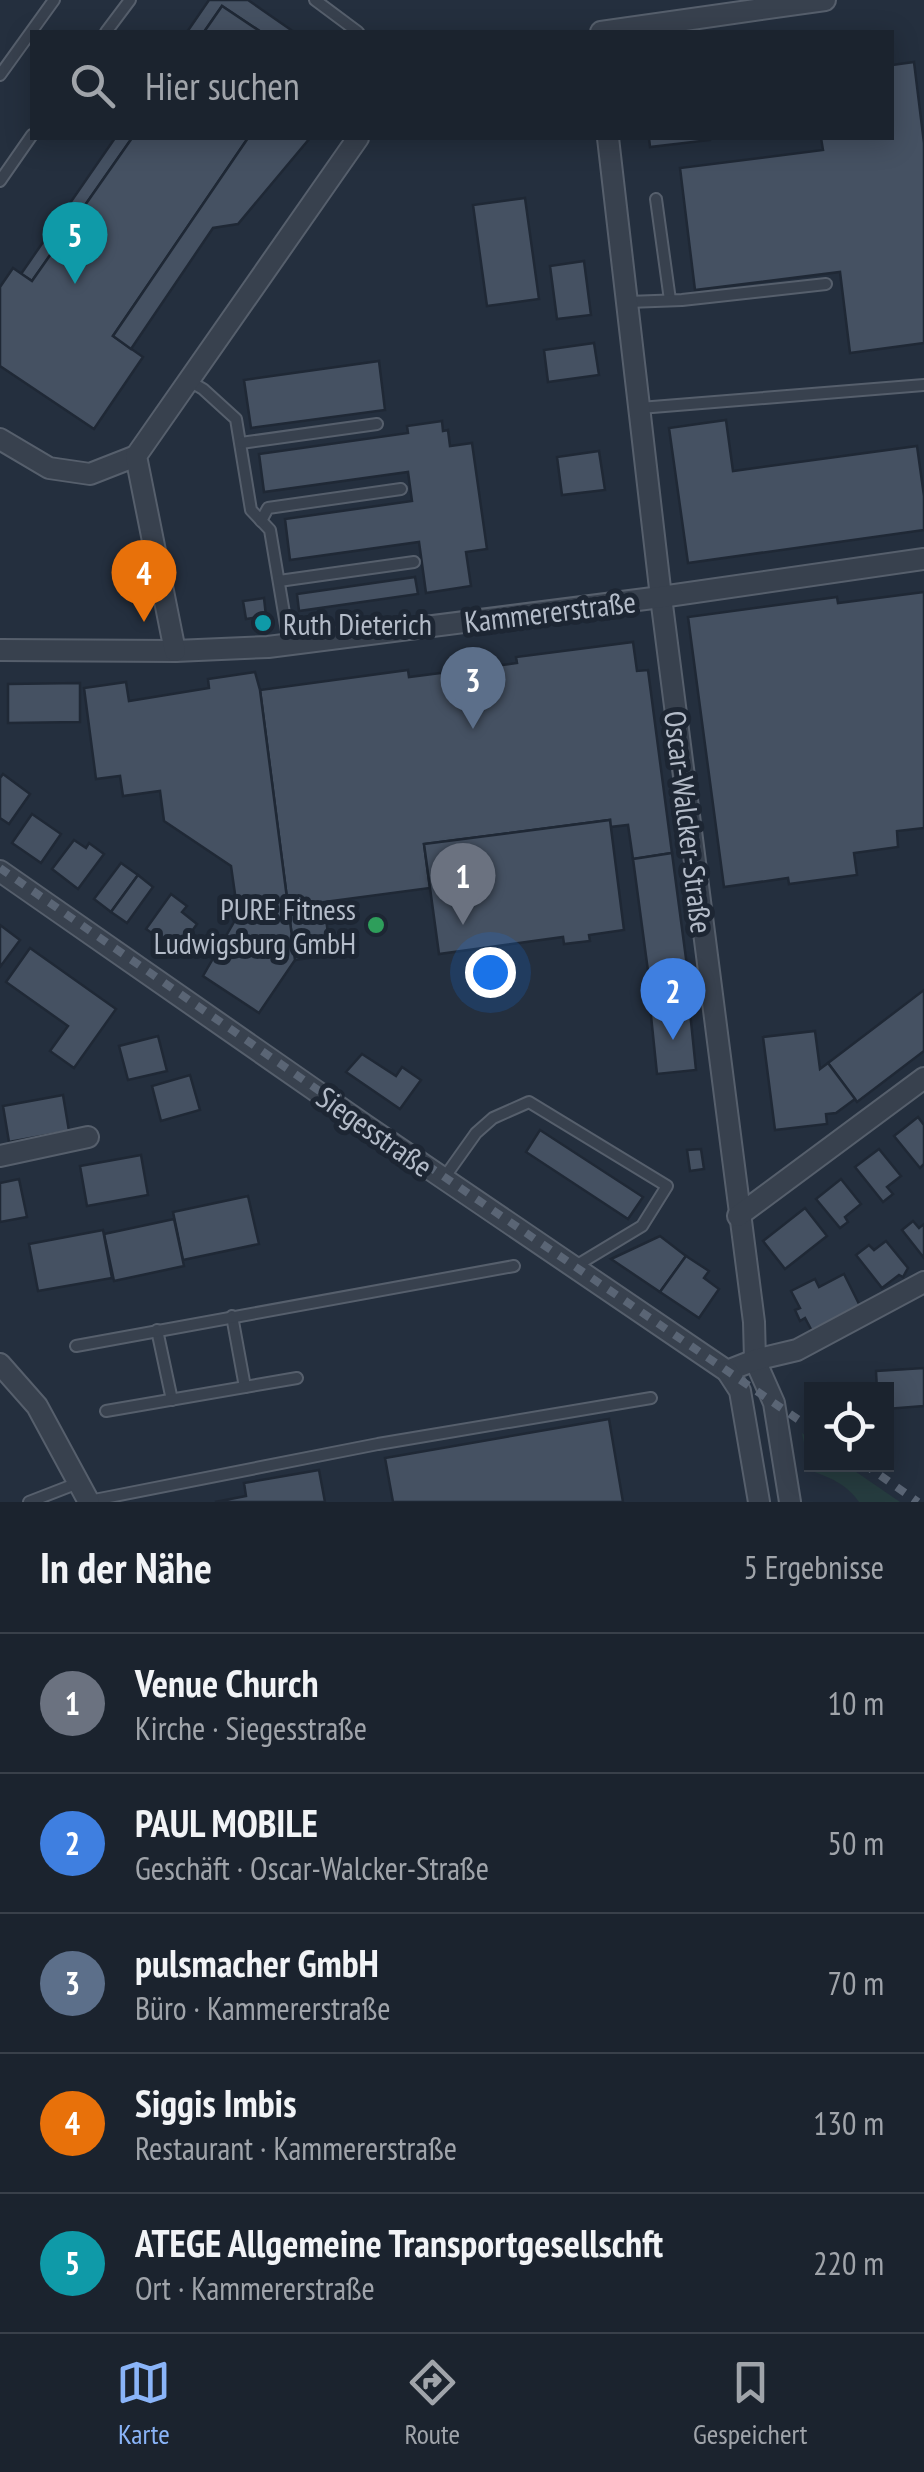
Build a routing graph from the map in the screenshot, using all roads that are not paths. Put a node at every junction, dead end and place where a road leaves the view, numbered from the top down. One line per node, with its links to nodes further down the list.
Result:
1 (54, 0): 6 (lane)
2 (130, 0): 7 (lane)
3 (314, 0): 8 (lane)
4 (824, 0): 5 (street)
5 (791, 2): 9 (street)
6 (32, 30)
7 (108, 30)
8 (355, 30)
9 (614, 30)
10 (30, 33): 11 (lane)
11 (0, 75)
12 (30, 138): 15 (lane)
13 (357, 140): 20 (street)
14 (608, 140): 19 (street, Oscar-Walcker-Straße)
15 (0, 181)
16 (656, 199): 18 (lane)
17 (826, 284): 18 (lane)
18 (670, 300): 19 (lane)
19 (628, 302): 22 (street, Oscar-Walcker-Straße)
20 (188, 381): 25 (lane); 26 (street)
21 (924, 385): 22 (lane)
22 (640, 408): 32 (street, Oscar-Walcker-Straße)
23 (377, 424): 25 (lane)
24 (0, 438): 26 (street)
25 (240, 443): 28 (lane)
26 (136, 456): 35 (street)
27 (401, 489): 28 (lane)
28 (260, 520): 31 (lane)
29 (924, 559): 32 (street, Kammererstraße)
30 (414, 562): 31 (lane)
31 (278, 581): 33 (lane)
32 (662, 597): 33 (street, Kammererstraße); 41 (street, Oscar-Walcker-Straße)
33 (289, 644): 35 (street, Kammererstraße)
34 (0, 650): 35 (street, Kammererstraße)
35 (175, 651)
36 (0, 871): 40 (street, Siegesstraße)
37 (924, 1078): 41 (street)
38 (88, 1136): 39 (street)
39 (0, 1156)
40 (444, 1179): 43 (street, Siegesstraße); 43 (lane)
41 (738, 1216): 48 (street, Oscar-Walcker-Straße)
42 (514, 1266): 45 (lane)
43 (574, 1267): 50 (street, Siegesstraße)
44 (924, 1282): 48 (street)
45 (232, 1316): 46 (lane); 52 (lane)
46 (157, 1330): 47 (lane); 54 (lane)
47 (76, 1346)
48 (755, 1360): 50 (street); 59 (street, Oscar-Walcker-Straße)
49 (0, 1364): 56 (street)
50 (727, 1371): 58 (street)
51 (297, 1378): 52 (lane)
52 (245, 1387): 54 (lane)
53 (652, 1398): 56 (lane)
54 (172, 1400): 55 (lane)
55 (106, 1411)
56 (85, 1496): 57 (lane)
57 (29, 1502)
58 (760, 1502)
59 (790, 1502)

